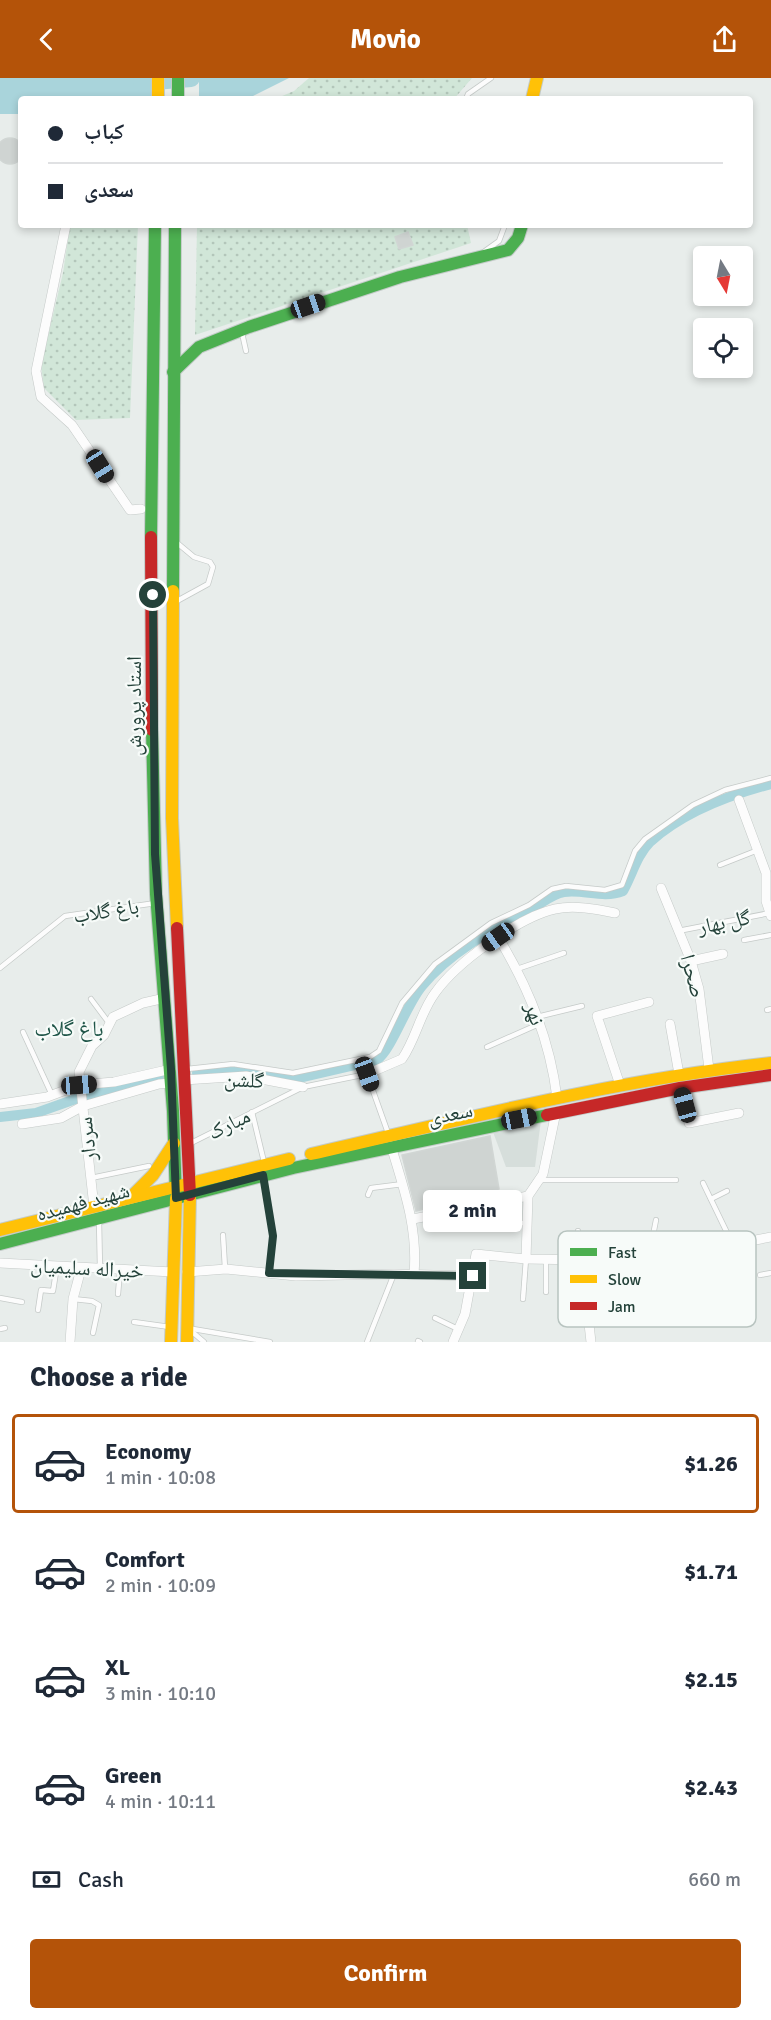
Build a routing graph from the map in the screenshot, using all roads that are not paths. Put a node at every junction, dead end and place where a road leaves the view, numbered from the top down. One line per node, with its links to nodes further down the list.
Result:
1 (158, 78): 5 (main road)
2 (178, 78): 6 (main road)
3 (491, 78): 7 (lane)
4 (537, 78): 8 (main road)
5 (158, 96)
6 (178, 96)
7 (467, 96)
8 (533, 96)
9 (65, 228): 21 (street)
10 (155, 228): 14 (main road, استاد پرورش)
11 (175, 228): 15 (main road, استاد پرورش)
12 (504, 228): 16 (lane)
13 (521, 228): 16 (main road)
14 (154, 248): 15 (main road); 20 (main road, استاد پرورش)
15 (175, 248): 19 (main road, استاد پرورش)
16 (473, 260): 17 (main road)
17 (241, 330): 18 (lane); 19 (main road)
18 (246, 351)
19 (174, 372): 23 (main road, استاد پرورش)
20 (152, 493): 21 (street); 22 (main road, استاد پرورش)
21 (141, 509): 22 (street)
22 (152, 524): 29 (main road, استاد پرورش)
23 (173, 538): 24 (main road, استاد پرورش); 24 (lane)
24 (173, 605): 28 (main road, استاد پرورش)
25 (771, 778): 58 (lane)
26 (739, 800): 27 (street)
27 (758, 850): 30 (lane); 34 (street)
28 (174, 852): 29 (main road); 58 (main road, استاد پرورش)
29 (155, 854): 32 (main road, استاد پرورش)
30 (720, 865)
31 (662, 888): 35 (street, صحرا)
32 (158, 903): 42 (lane, باغ گلاب); 44 (main road, استاد پرورش)
33 (615, 914): 37 (street)
34 (771, 914): 35 (lane, گل بهار)
35 (678, 931): 41 (street, صحرا)
36 (771, 935): 38 (lane)
37 (498, 937): 43 (street, نهر); 55 (street)
38 (744, 940)
39 (564, 954): 43 (lane)
40 (723, 954): 41 (street)
41 (691, 960): 54 (street, صحرا)
42 (0, 968)
43 (517, 969): 48 (street, نهر)
44 (165, 998): 49 (street); 58 (main road, استاد پرورش)
45 (91, 999): 49 (lane)
46 (649, 1002): 60 (street)
47 (582, 1006): 48 (lane)
48 (538, 1020): 52 (lane); 64 (street, نهر)
49 (109, 1023): 59 (street)
50 (670, 1024): 56 (street)
51 (22, 1032): 63 (lane)
52 (487, 1047)
53 (771, 1063): 54 (main road, سعدی)
54 (709, 1069): 56 (main road, سعدی)
55 (367, 1074): 61 (lane, مبارک); 71 (lane)
56 (679, 1074): 60 (main road, سعدی)
57 (771, 1075): 62 (main road, سعدی)
58 (178, 1076): 59 (street); 61 (street, گلشن); 66 (street); 72 (main road, استاد پرورش); 73 (main road, استاد پرورش)
59 (79, 1085): 63 (street); 66 (street, سردار)
60 (620, 1085): 64 (main road, سعدی)
61 (303, 1087): 67 (lane, مبارک)
62 (680, 1088): 68 (main road, سعدی); 69 (street)
63 (52, 1095): 65 (street)
64 (557, 1098): 68 (main road); 71 (main road, سعدی)
65 (0, 1104)
66 (83, 1106): 70 (street); 76 (street, سردار)
67 (252, 1112): 73 (lane, مبارک); 75 (lane)
68 (556, 1112): 71 (main road, سعدی); 77 (street)
69 (739, 1113)
70 (22, 1124)
71 (390, 1141): 75 (main road, سعدی); 80 (street)
72 (174, 1143): 83 (main road, استاد پرورش); 86 (main road)
73 (187, 1145): 81 (main road, استاد پرورش)
74 (148, 1166): 76 (lane)
75 (264, 1170): 81 (main road, سعدی); 111 (lane)
76 (91, 1179): 88 (street, سردار)
77 (539, 1180): 78 (lane); 85 (street)
78 (676, 1180)
79 (703, 1183): 87 (lane)
80 (403, 1184): 84 (lane); 89 (street)
81 (189, 1188): 83 (main road, سعدی); 110 (main road, استاد پرورش)
82 (727, 1191): 87 (lane)
83 (176, 1192): 86 (main road, شهید فهمیده); 88 (main road, شهید فهمیده); 109 (main road, استاد پرورش)
84 (368, 1195)
85 (528, 1196): 89 (street); 92 (street)
86 (129, 1198): 88 (main road, شهید فهمیده)
87 (711, 1199): 95 (lane)
88 (97, 1212): 93 (main road, شهید فهمیده); 99 (main road, شهید فهمیده); 107 (lane)
89 (413, 1219): 114 (street)
90 (656, 1220): 94 (lane)
91 (514, 1223): 92 (lane)
92 (527, 1223): 100 (street)
93 (0, 1230)
94 (654, 1231)
95 (726, 1231)
96 (223, 1235): 106 (lane)
97 (771, 1237): 98 (street)
98 (756, 1240)
99 (0, 1244)
100 (526, 1259): 101 (street); 116 (street); 121 (lane)
101 (546, 1259): 102 (street); 117 (lane)
102 (558, 1260)
103 (0, 1263): 104 (street, خیراله سلیمیان)
104 (57, 1266): 105 (street, خیراله سلیمیان); 123 (lane)
105 (81, 1269): 107 (street, خیراله سلیمیان); 120 (street)
106 (226, 1269): 110 (street); 111 (street)
107 (100, 1270): 108 (street, خیراله سلیمیان)
108 (120, 1270): 109 (street, خیراله سلیمیان); 118 (lane)
109 (173, 1272): 126 (main road, استاد پرورش)
110 (187, 1272): 128 (main road, استاد پرورش)
111 (269, 1273): 113 (street)
112 (771, 1273): 115 (lane)
113 (394, 1274): 114 (street); 136 (lane)
114 (414, 1274): 116 (street)
115 (760, 1275)
116 (473, 1276): 129 (street)
117 (546, 1292)
118 (118, 1294)
119 (0, 1299): 122 (lane)
120 (73, 1299): 130 (lane); 131 (street)
121 (522, 1299)
122 (22, 1302)
123 (38, 1310)
124 (435, 1318): 129 (lane)
125 (134, 1322): 126 (lane)
126 (171, 1327): 132 (main road, استاد پرورش)
127 (589, 1327): 138 (street)
128 (188, 1328): 133 (main road, استاد پرورش); 134 (lane); 135 (lane)
129 (460, 1330): 137 (street)
130 (93, 1333)
131 (70, 1342)
132 (171, 1342)
133 (187, 1342)
134 (204, 1342)
135 (270, 1342)
136 (367, 1342)
137 (453, 1342)
138 (591, 1342)

